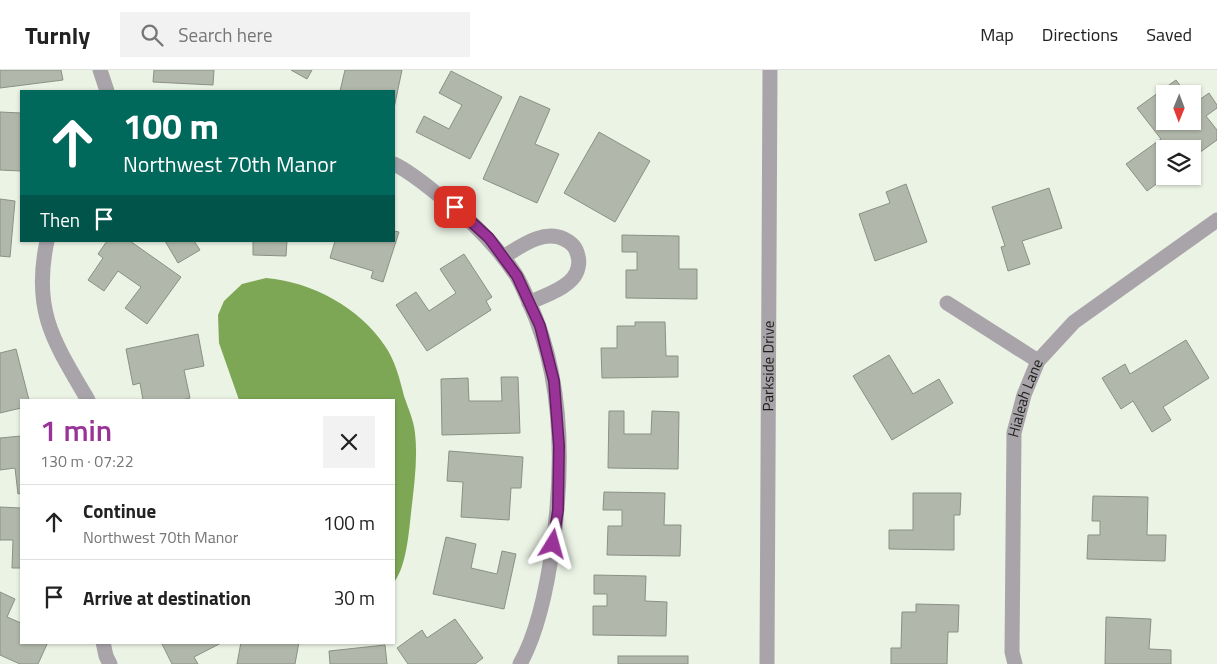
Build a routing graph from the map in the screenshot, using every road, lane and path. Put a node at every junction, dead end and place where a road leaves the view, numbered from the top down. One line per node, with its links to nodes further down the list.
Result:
1 (100, 70): 3 (street)
2 (770, 70): 15 (street, Parkside Drive)
3 (107, 90)
4 (395, 164): 7 (street)
5 (1217, 220): 10 (street, Hialeah Lane)
6 (47, 242): 11 (street)
7 (503, 257): 8 (street); 8 (street)
8 (529, 303): 14 (street)
9 (947, 303): 10 (street)
10 (1038, 361): 16 (street, Hialeah Lane)
11 (87, 399)
12 (103, 644): 13 (street)
13 (108, 663)
14 (520, 664)
15 (767, 664)
16 (1015, 664)

